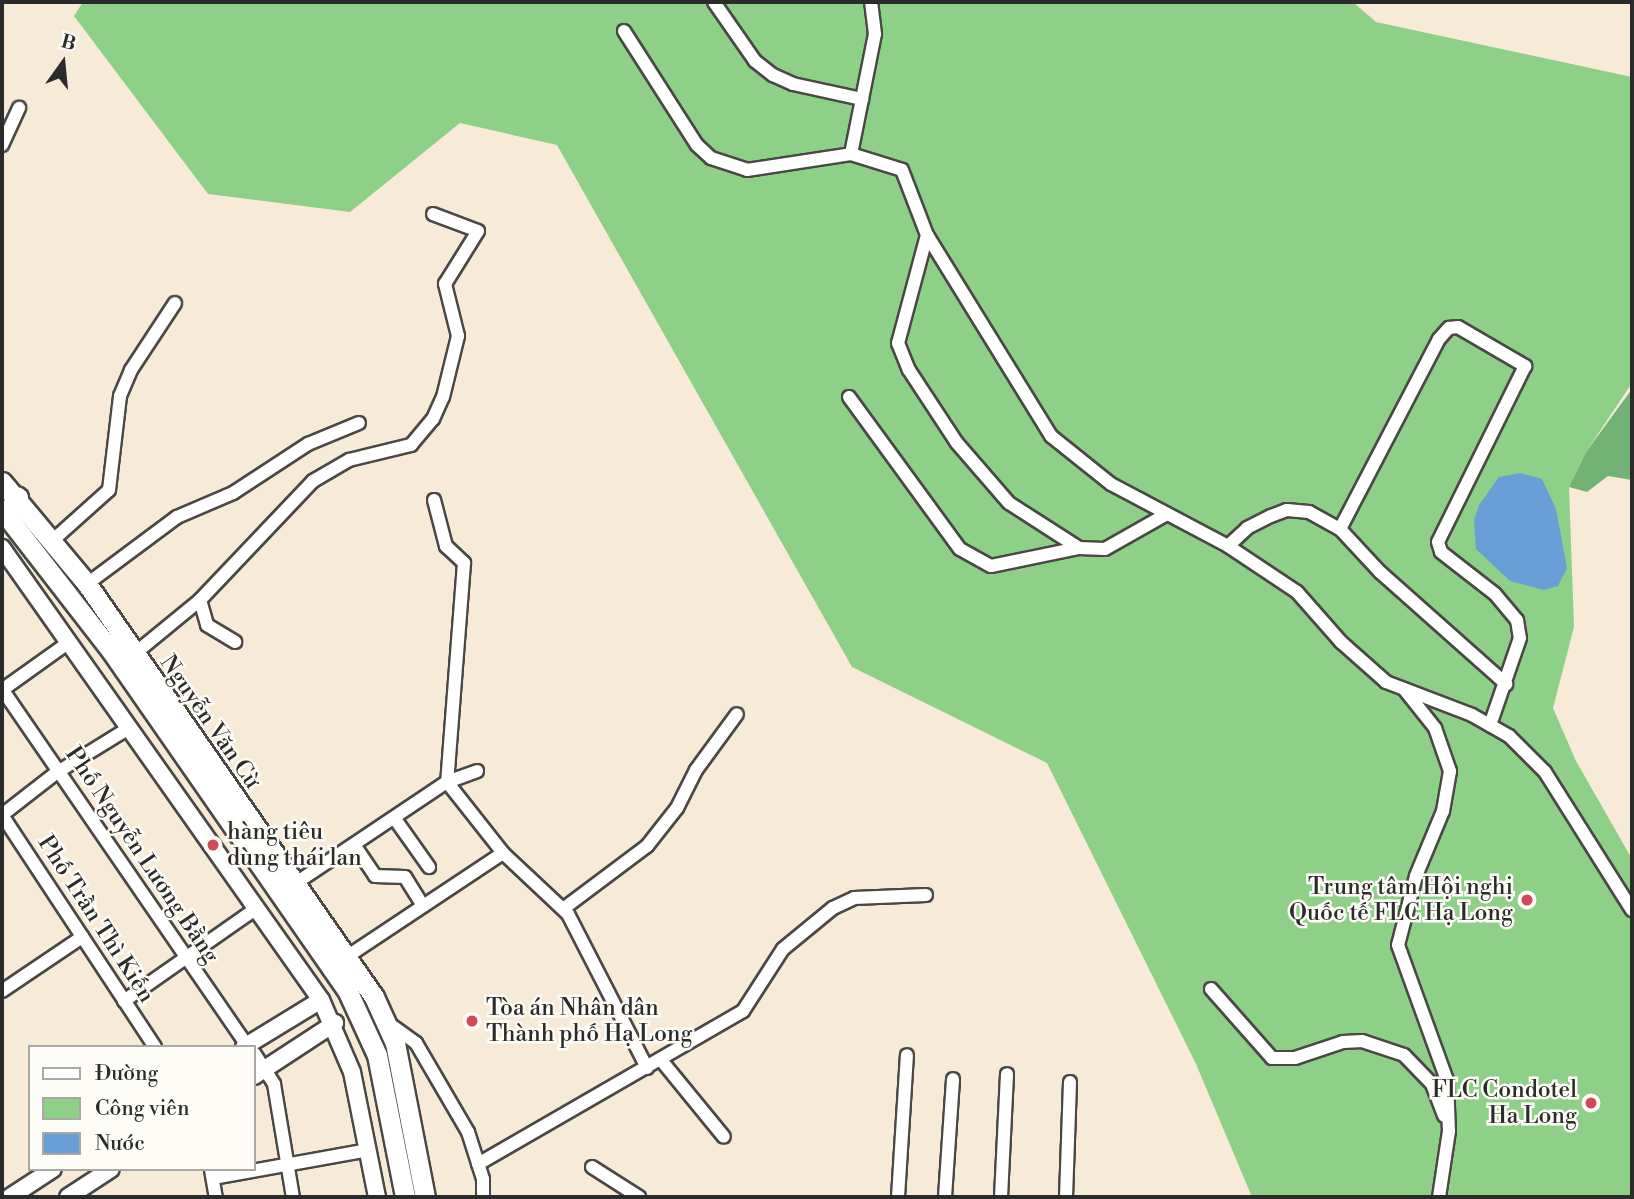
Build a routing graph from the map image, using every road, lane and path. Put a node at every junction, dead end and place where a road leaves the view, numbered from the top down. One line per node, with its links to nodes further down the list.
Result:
1 (714, 2): 4 (street)
2 (871, 2): 4 (street)
3 (624, 31): 7 (street)
4 (862, 99): 7 (street)
5 (19, 108): 6 (street)
6 (2, 145)
7 (850, 154): 9 (street)
8 (433, 214): 23 (street)
9 (927, 235): 16 (street); 21 (street)
10 (175, 303): 18 (street)
11 (849, 397): 21 (street)
12 (359, 423): 22 (street)
13 (2, 482): 15 (main road, Nguyễn Văn Cừ)
14 (433, 500): 35 (street)
15 (9, 508): 18 (main road, Nguyễn Văn Cừ); 41 (main road, Nguyễn Văn Cừ)
16 (1165, 515): 19 (street); 21 (street)
17 (1340, 529): 19 (street); 27 (street); 27 (street)
18 (52, 541): 22 (main road, Nguyễn Văn Cừ)
19 (1228, 546): 28 (street)
20 (2, 548): 24 (street)
21 (1080, 548)
22 (87, 584): 26 (main road, Nguyễn Văn Cừ)
23 (200, 600): 25 (street); 26 (street)
24 (69, 642): 29 (street); 32 (street)
25 (235, 642)
26 (133, 655): 41 (main road, Nguyễn Văn Cừ)
27 (1506, 684): 31 (street)
28 (1404, 689): 31 (street); 66 (street)
29 (2, 690): 33 (street, Phố Nguyễn Lương Bằng)
30 (737, 714): 44 (street)
31 (1490, 725): 46 (street)
32 (129, 728): 33 (street); 45 (street)
33 (60, 771): 36 (street); 49 (street, Phố Nguyễn Lương Bằng)
34 (477, 771): 35 (street)
35 (447, 782): 37 (street); 39 (street)
36 (2, 815): 47 (street, Phố Trần Thì Kiến)
37 (395, 819): 38 (street); 40 (street)
38 (355, 846): 41 (street); 43 (street)
39 (503, 853): 43 (street); 44 (street)
40 (429, 867)
41 (286, 890): 48 (main road, Nguyễn Văn Cừ); 81 (main road, Nguyễn Văn Cừ)
42 (926, 895): 60 (street)
43 (423, 906): 48 (street)
44 (563, 909): 61 (street)
45 (254, 910): 49 (street); 52 (street)
46 (1632, 910)
47 (82, 937): 50 (street); 53 (street, Phố Trần Thì Kiến)
48 (348, 956): 54 (main road, Nguyễn Văn Cừ)
49 (185, 958): 53 (street); 57 (street, Phố Nguyễn Lương Bằng)
50 (4, 984)
51 (1211, 989): 66 (street)
52 (321, 1000): 55 (street); 58 (street)
53 (124, 1001): 56 (street, Phố Trần Thì Kiến)
54 (384, 1020): 70 (street); 82 (main road, Nguyễn Văn Cừ)
55 (335, 1023): 62 (street); 68 (street)
56 (154, 1045)
57 (246, 1045)
58 (253, 1045)
59 (907, 1055): 85 (street)
60 (661, 1060): 61 (street); 67 (street)
61 (647, 1068): 70 (street)
62 (260, 1072): 69 (street)
63 (1007, 1074): 87 (street)
64 (953, 1079): 86 (street)
65 (1070, 1082): 88 (street)
66 (1448, 1130): 89 (street)
67 (724, 1138)
68 (369, 1150): 69 (street); 80 (street)
69 (287, 1164): 72 (street); 79 (street)
70 (478, 1164): 83 (street)
71 (592, 1167): 84 (street)
72 (256, 1168)
73 (50, 1171): 76 (street)
74 (108, 1171): 77 (street)
75 (212, 1173): 78 (street)
76 (10, 1197)
77 (68, 1197)
78 (216, 1197)
79 (293, 1197)
80 (377, 1197)
81 (405, 1197)
82 (425, 1197)
83 (483, 1197)
84 (639, 1197)
85 (898, 1197)
86 (945, 1197)
87 (1001, 1197)
88 (1066, 1197)
89 (1439, 1197)

